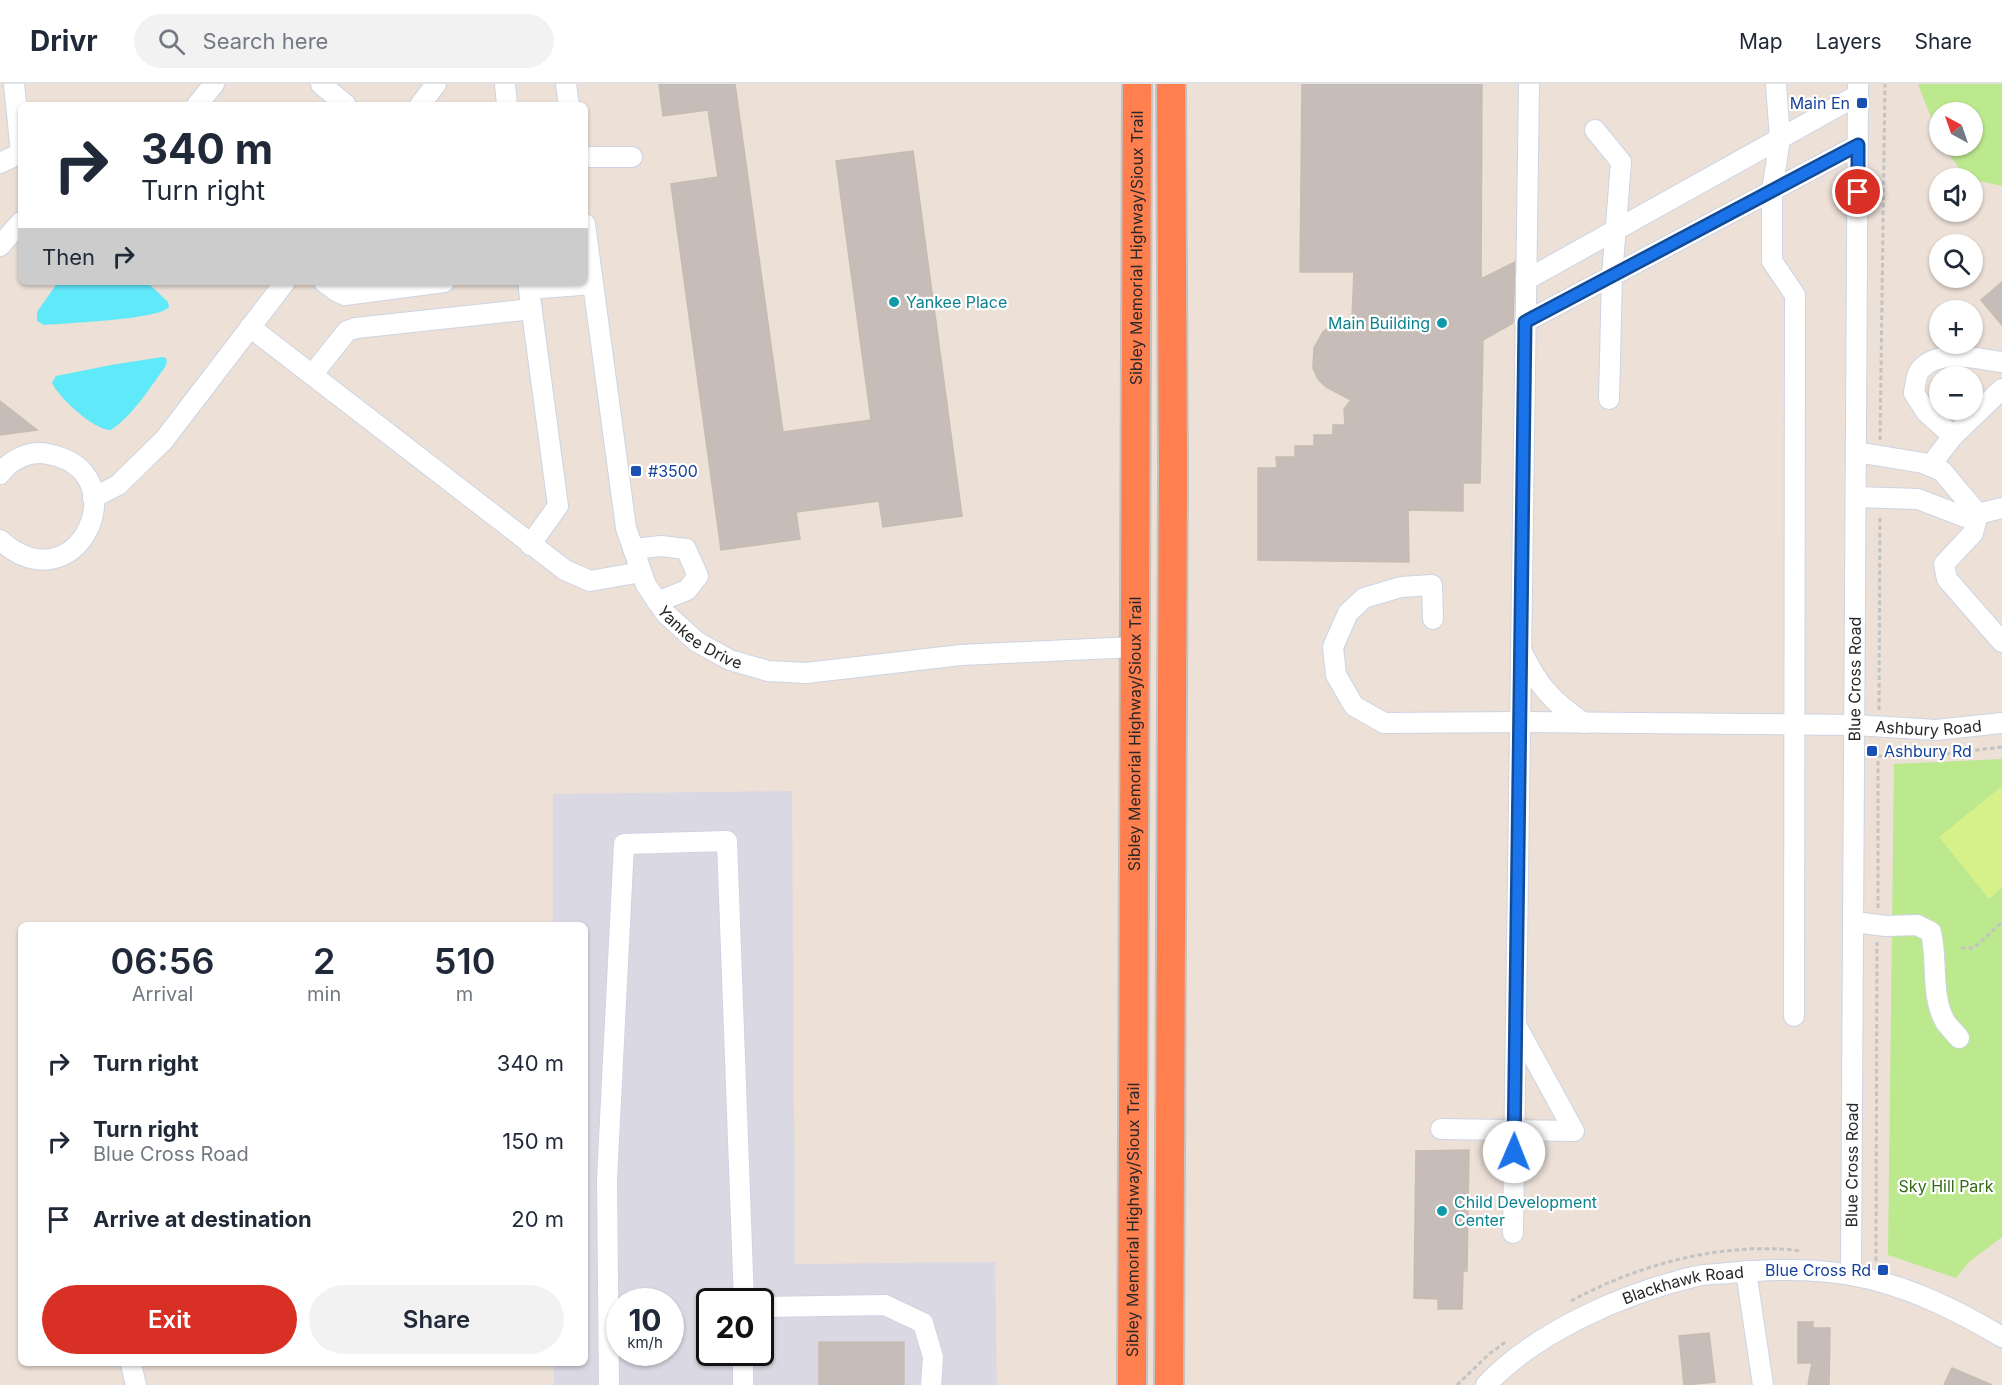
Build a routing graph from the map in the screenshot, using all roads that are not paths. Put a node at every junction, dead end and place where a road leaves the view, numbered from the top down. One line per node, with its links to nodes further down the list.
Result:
1 (14, 84): 17 (street)
2 (214, 84): 12 (street)
3 (321, 84): 13 (street)
4 (436, 84): 14 (street)
5 (505, 84): 15 (street)
6 (566, 84): 16 (street)
7 (1137, 84): 60 (highway, Sibley Memorial Highway/Sioux Trail)
8 (1171, 84): 86 (highway, Sibley Memorial Highway/Sioux Trail)
9 (1529, 84): 31 (street)
10 (1776, 84): 19 (street)
11 (1858, 90): 19 (street); 20 (street, Blue Cross Road)
12 (199, 102)
13 (342, 102)
14 (422, 102)
15 (507, 102)
16 (569, 102)
17 (18, 123)
18 (1595, 130): 27 (street)
19 (1780, 139): 25 (street); 27 (street)
20 (1858, 145): 25 (street); 46 (street, Blue Cross Road)
21 (18, 154): 24 (street)
22 (632, 156): 23 (street)
23 (588, 158)
24 (0, 163)
25 (1772, 191): 30 (street); 65 (street)
26 (18, 225): 28 (street)
27 (1616, 230): 30 (street); 31 (street)
28 (0, 246)
29 (588, 246): 32 (street, Yankee Drive)
30 (1612, 276): 39 (street); 44 (street)
31 (1526, 280): 39 (street)
32 (593, 284): 37 (street); 55 (street, Yankee Drive)
33 (283, 285): 40 (street)
34 (328, 285): 35 (street)
35 (421, 285)
36 (586, 285): 38 (street)
37 (588, 285)
38 (530, 293): 42 (street); 54 (street)
39 (1525, 322): 61 (street)
40 (250, 327): 42 (street); 50 (street)
41 (2002, 362): 45 (street)
42 (312, 375): 54 (street)
43 (2002, 389): 45 (street)
44 (1609, 399)
45 (1953, 436): 47 (street)
46 (1856, 452): 47 (street); 49 (street, Blue Cross Road)
47 (1930, 466): 52 (street)
48 (0, 474): 50 (street)
49 (1856, 497): 52 (street); 66 (street, Blue Cross Road)
50 (93, 498): 53 (street)
51 (2002, 508): 52 (street)
52 (1978, 514): 59 (street)
53 (0, 540)
54 (530, 545): 56 (street)
55 (633, 549): 56 (street, Yankee Drive); 57 (street)
56 (641, 572): 57 (street, Yankee Drive)
57 (657, 602): 60 (street, Yankee Drive)
58 (1433, 619): 62 (street, Ashbury Road)
59 (2002, 642)
60 (1135, 647): 85 (highway, Sibley Memorial Highway/Sioux Trail)
61 (1521, 650): 62 (street); 63 (street)
62 (1520, 722): 63 (street, Ashbury Road); 69 (street)
63 (1584, 723): 65 (street, Ashbury Road)
64 (2002, 723): 66 (street, Ashbury Road)
65 (1795, 724): 66 (street, Ashbury Road); 68 (street)
66 (1855, 724): 67 (street, Blue Cross Road)
67 (1854, 922): 70 (street); 75 (street, Blue Cross Road)
68 (1794, 1016)
69 (1516, 1025): 72 (street); 72 (street)
70 (1959, 1038)
71 (1441, 1129): 72 (street)
72 (1515, 1132): 73 (street)
73 (1513, 1233)
74 (1746, 1271): 75 (street, Blackhawk Road); 87 (street, Blackhawk Road); 88 (street)
75 (1851, 1275): 78 (street, Blackhawk Road)
76 (743, 1288): 82 (street)
77 (774, 1307): 84 (street)
78 (2002, 1337)
79 (131, 1366): 81 (street)
80 (743, 1366): 83 (street)
81 (136, 1385)
82 (609, 1385)
83 (743, 1385)
84 (931, 1385)
85 (1132, 1385)
86 (1169, 1385)
87 (1485, 1385)
88 (1763, 1385)

